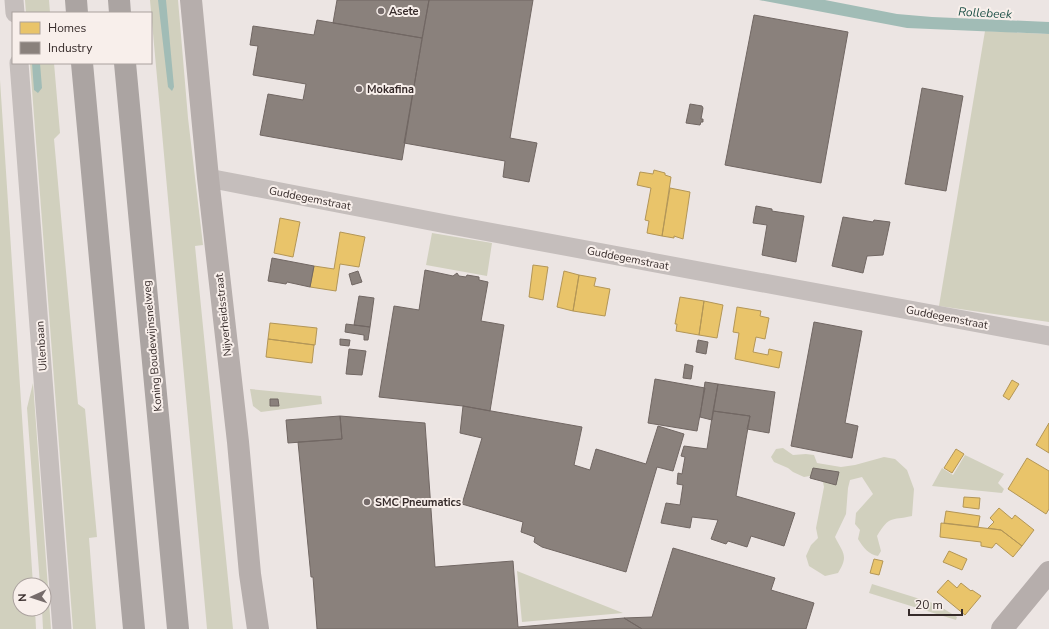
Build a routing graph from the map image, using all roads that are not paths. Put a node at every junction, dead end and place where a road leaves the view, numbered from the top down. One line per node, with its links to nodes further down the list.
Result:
1 (14, 0): 5 (street)
2 (76, 0): 6 (highway)
3 (119, 0): 7 (highway)
4 (191, 0): 11 (street, Nijverheidsstraat)
5 (15, 12)
6 (77, 12)
7 (120, 12)
8 (19, 64): 15 (street, Uilenbaan)
9 (82, 64): 16 (highway)
10 (125, 64): 17 (highway, Koning Boudewijnsnelweg)
11 (208, 178): 12 (street, Guddegemstraat); 18 (street, Nijverheidsstraat)
12 (1049, 336)
13 (1049, 572): 19 (street)
14 (1049, 595): 20 (street)
15 (62, 629)
16 (134, 629)
17 (178, 629)
18 (258, 629)
19 (1002, 629)
20 (1021, 629)

